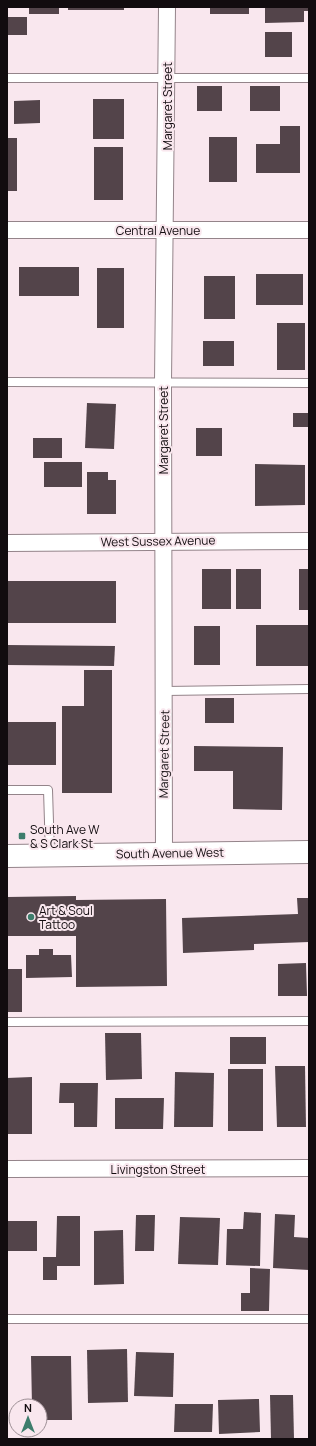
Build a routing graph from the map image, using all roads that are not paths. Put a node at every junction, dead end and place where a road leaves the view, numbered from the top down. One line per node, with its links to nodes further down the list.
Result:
1 (167, 7): 3 (street, Margaret Street)
2 (7, 78): 3 (lane)
3 (167, 78): 4 (lane); 6 (street, Margaret Street)
4 (309, 78)
5 (7, 230): 6 (street, Central Avenue)
6 (165, 230): 7 (street, Central Avenue); 9 (street, Margaret Street)
7 (309, 230)
8 (7, 382): 9 (lane)
9 (163, 382): 10 (lane); 11 (street, Margaret Street)
10 (309, 383)
11 (164, 541): 12 (street, West Sussex Avenue); 13 (street, West Sussex Avenue); 15 (street, Margaret Street)
12 (309, 541)
13 (7, 543)
14 (309, 689): 15 (lane)
15 (165, 691): 18 (street, Margaret Street)
16 (7, 790): 19 (lane)
17 (309, 852): 18 (street, South Avenue West)
18 (164, 853): 19 (street, South Avenue West)
19 (50, 855): 20 (street, South Avenue West)
20 (7, 856)
21 (7, 1022): 22 (lane)
22 (309, 1022)
23 (309, 1168): 24 (street, Livingston Street)
24 (7, 1169)
25 (309, 1318): 26 (lane)
26 (7, 1319)

